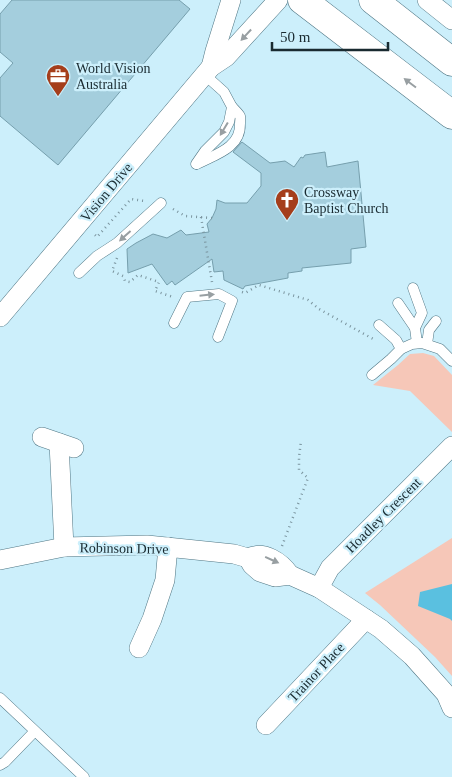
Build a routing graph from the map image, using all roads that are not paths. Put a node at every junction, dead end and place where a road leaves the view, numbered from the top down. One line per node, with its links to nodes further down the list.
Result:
1 (231, 0): 8 (street, Vision Drive)
2 (278, 0): 8 (street, Vision Drive, one-way to 8)
3 (302, 0): 9 (highway, one-way to 3)
4 (373, 0): 7 (highway)
5 (427, 0): 6 (street)
6 (452, 20)
7 (452, 62)
8 (208, 71): 10 (lane, one-way to 10); 15 (street, Vision Drive)
9 (452, 115)
10 (196, 164)
11 (162, 203): 12 (lane, one-way to 12)
12 (80, 273)
13 (413, 288): 19 (lane)
14 (398, 303): 19 (lane)
15 (0, 316)
16 (436, 321): 21 (lane)
17 (174, 322): 20 (lane, one-way to 20)
18 (379, 324): 22 (lane)
19 (415, 328): 21 (lane)
20 (218, 337)
21 (422, 344): 22 (lane); 23 (lane)
22 (401, 349): 24 (lane)
23 (452, 361)
24 (372, 375)
25 (58, 443): 27 (street)
26 (452, 446): 30 (street, Hoadley Crescent)
27 (64, 547): 28 (street, Robinson Drive); 29 (street, Robinson Drive)
28 (168, 548): 30 (street, Robinson Drive); 32 (street)
29 (0, 560)
30 (319, 588): 31 (street, Robinson Drive)
31 (366, 620): 34 (street, Robinson Drive); 35 (street, Trainor Place)
32 (139, 648)
33 (0, 698): 36 (lane)
34 (452, 708)
35 (267, 725)
36 (34, 732): 37 (lane); 38 (lane)
37 (0, 765)
38 (84, 777)

